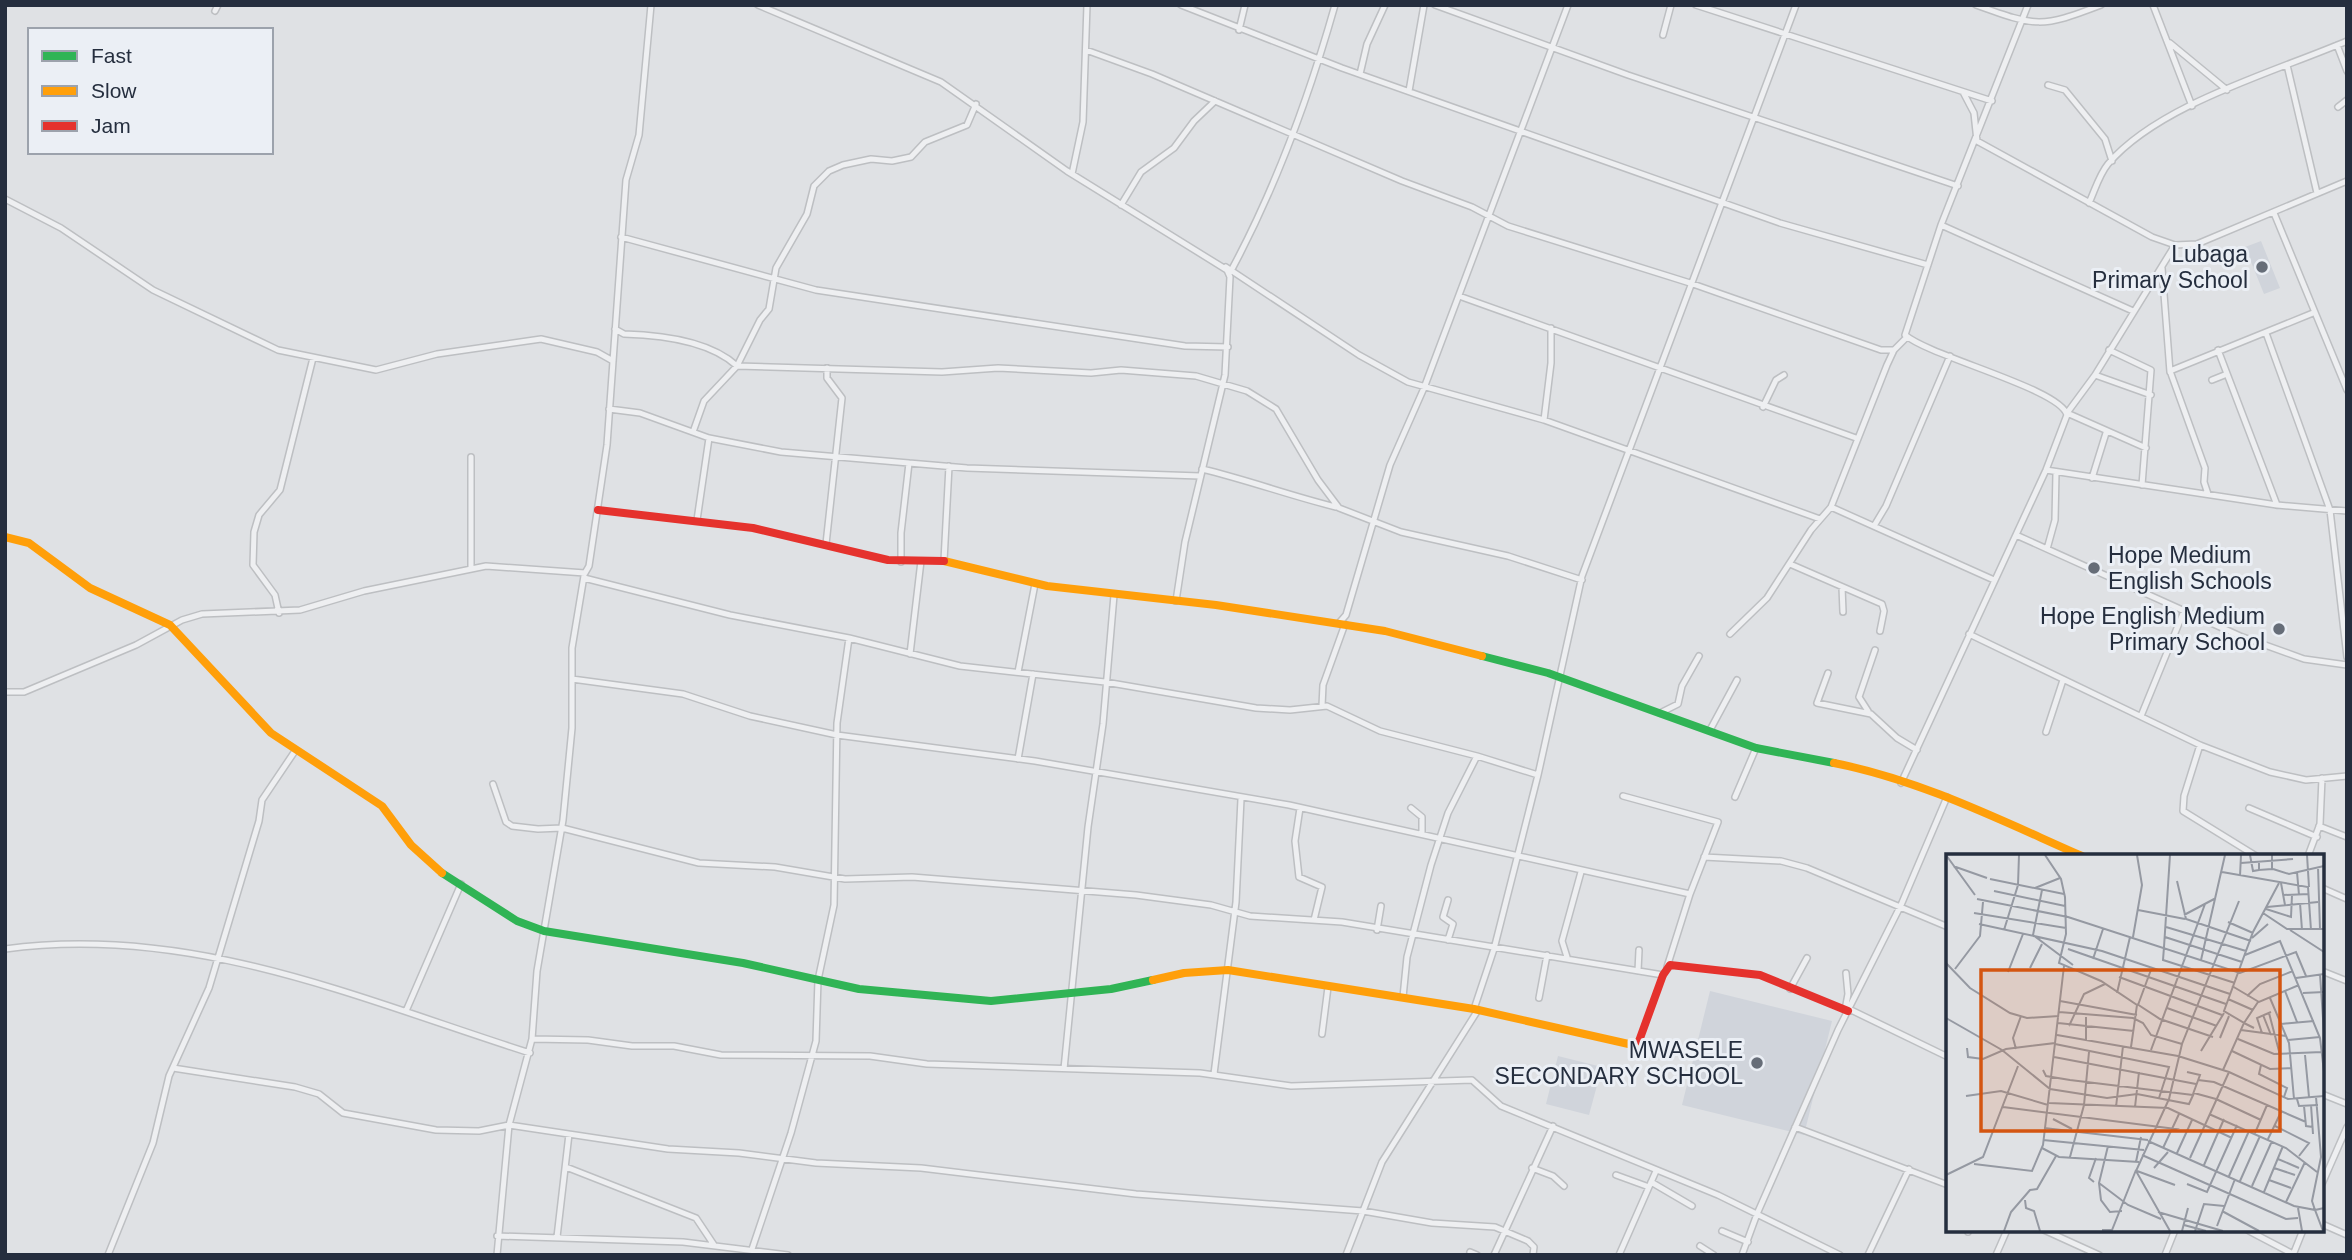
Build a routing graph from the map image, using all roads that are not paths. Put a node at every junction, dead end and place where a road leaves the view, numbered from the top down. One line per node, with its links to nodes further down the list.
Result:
1 (651, 5): 58 (street)
2 (758, 5): 39 (street)
3 (1087, 5): 27 (street)
4 (1181, 5): 20 (street)
5 (1245, 5): 20 (street)
6 (1335, 5): 28 (street)
7 (1385, 5): 31 (street)
8 (1424, 5): 34 (street)
9 (1435, 5): 26 (street)
10 (1568, 5): 26 (street)
11 (1671, 5): 22 (street)
12 (1696, 5): 18 (street)
13 (1797, 5): 21 (street)
14 (1976, 5): 19 (street)
15 (2028, 5): 19 (street)
16 (2101, 5): 19 (street)
17 (2153, 5): 24 (street)
18 (1710, 8): 21 (street)
19 (2023, 21): 37 (street)
20 (1239, 30): 28 (street)
21 (1786, 33): 35 (street); 42 (street)
22 (1663, 35)
23 (2347, 41): 25 (street)
24 (2170, 43): 33 (street); 40 (street)
25 (2337, 45): 29 (street); 30 (street)
26 (1552, 47): 42 (street); 43 (street)
27 (1086, 50): 38 (street); 47 (street)
28 (1320, 60): 31 (street); 44 (street)
29 (2287, 65): 33 (street); 50 (street)
30 (2347, 71)
31 (1360, 74): 34 (street)
32 (2048, 85): 46 (street)
33 (2227, 90): 40 (street)
34 (1409, 91): 43 (street)
35 (1963, 92): 37 (street); 45 (street)
36 (2347, 100): 41 (street)
37 (1992, 101): 45 (street)
38 (1215, 102): 44 (street); 54 (street)
39 (976, 104): 47 (street); 64 (street)
40 (2192, 106): 46 (street)
41 (2338, 107)
42 (1755, 117): 49 (street); 52 (street)
43 (1521, 130): 52 (street); 56 (street)
44 (1292, 135): 56 (street); 63 (street)
45 (1976, 141): 49 (street); 53 (street)
46 (2112, 161): 53 (street)
47 (1072, 174): 54 (street)
48 (2347, 181): 50 (street)
49 (1958, 186): 57 (street)
50 (2317, 193): 55 (street)
51 (5, 199): 78 (street)
52 (1722, 201): 61 (street); 65 (street)
53 (2089, 203): 59 (street)
54 (1121, 205): 60 (street)
55 (2274, 213): 59 (street); 68 (street)
56 (1490, 218): 65 (street); 66 (street)
57 (1941, 225): 61 (street); 67 (street)
58 (621, 237): 64 (street); 70 (street)
59 (2175, 245): 62 (street)
60 (1222, 265): 63 (street); 73 (street)
61 (1928, 265): 72 (street)
62 (2162, 268): 67 (street); 83 (street)
63 (1232, 269): 89 (street)
64 (772, 279): 73 (street); 80 (street)
65 (1690, 283): 74 (street); 81 (street)
66 (1459, 296): 69 (street); 89 (street)
67 (2133, 311): 75 (street)
68 (2313, 313): 71 (street); 90 (street)
69 (1551, 328): 81 (street); 95 (street)
70 (615, 329): 79 (street); 80 (street)
71 (2266, 333): 76 (street); 116 (street)
72 (1907, 337): 74 (street); 77 (street)
73 (1228, 347): 88 (street)
74 (1894, 350): 99 (street)
75 (2109, 350): 86 (street); 91 (street)
76 (2218, 350): 83 (street); 84 (street)
77 (1950, 356): 94 (street); 121 (street)
78 (313, 358): 79 (street); 140 (street)
79 (613, 361): 93 (street)
80 (737, 366): 82 (street); 96 (street)
81 (1661, 367): 92 (street); 101 (street)
82 (827, 368): 88 (street); 102 (street)
83 (2170, 372): 111 (street)
84 (2227, 374): 87 (street); 112 (street)
85 (1784, 375): 92 (street)
86 (2095, 375): 91 (street); 94 (street)
87 (2211, 380)
88 (1223, 384): 107 (street); 114 (street)
89 (1424, 388): 95 (street); 120 (street)
90 (2347, 390)
91 (2151, 395): 100 (street)
92 (1763, 407): 99 (street)
93 (609, 409): 96 (street); 115 (street)
94 (2067, 413): 97 (street); 106 (street)
95 (1544, 420): 101 (street)
96 (694, 432): 98 (street)
97 (2106, 433): 100 (street); 109 (street)
98 (709, 438): 102 (street); 119 (street)
99 (1856, 438): 113 (street)
100 (2146, 448): 110 (street)
101 (1629, 450): 118 (street); 132 (street)
102 (836, 456): 104 (street); 124 (street)
103 (471, 457): 130 (street)
104 (909, 463): 105 (street); 128 (street)
105 (949, 466): 107 (street); 127 (street)
106 (2046, 470): 108 (street); 122 (street)
107 (1201, 472): 114 (street); 137 (street)
108 (2056, 473): 109 (street); 125 (street)
109 (2092, 478): 110 (street)
110 (2142, 485): 111 (street)
111 (2208, 495): 112 (street)
112 (2277, 505): 116 (street)
113 (1831, 507): 118 (street); 121 (street)
114 (1339, 508): 120 (street)
115 (598, 510): 119 (street); 131 (street)
116 (2330, 510): 117 (street); 150 (street)
117 (2347, 511)
118 (1820, 519): 129 (street)
119 (697, 520): 124 (street)
120 (1375, 522): 132 (street); 141 (street)
121 (1874, 526): 133 (street)
122 (2016, 535): 125 (street); 133 (street)
123 (5, 537): 142 (street)
124 (826, 544): 128 (street)
125 (2047, 549): 138 (street)
126 (921, 561): 127 (street); 128 (street); 148 (street)
127 (944, 561): 134 (street)
128 (901, 562)
129 (1790, 564): 135 (street); 144 (street)
130 (471, 568): 131 (street); 140 (street)
131 (584, 575): 146 (street); 156 (street)
132 (1581, 580): 155 (street)
133 (1994, 580): 145 (street)
134 (1035, 584): 136 (street); 152 (street)
135 (1843, 587): 139 (street); 143 (street)
136 (1114, 595): 137 (street); 159 (street)
137 (1176, 601): 141 (street)
138 (2184, 611): 151 (street); 164 (street)
139 (1843, 612)
140 (279, 613): 142 (street)
141 (1346, 622): 155 (street); 161 (street)
142 (170, 625): 160 (street); 171 (street)
143 (1880, 631)
144 (1730, 634)
145 (1969, 634): 158 (street); 170 (street)
146 (849, 638): 148 (street); 167 (street)
147 (1875, 650): 163 (street)
148 (910, 654): 152 (street)
149 (1699, 656): 162 (street)
150 (2347, 657)
151 (2347, 665)
152 (1018, 672): 154 (street)
153 (1828, 673): 163 (street)
154 (1033, 674): 159 (street); 173 (street)
155 (1560, 678): 162 (street); 175 (street)
156 (572, 679): 167 (street); 188 (street)
157 (1737, 680): 165 (street)
158 (2063, 680): 164 (street); 166 (street)
159 (1105, 682): 161 (street); 174 (street)
160 (5, 692)
161 (1322, 706): 172 (street)
162 (1660, 713): 165 (street)
163 (1869, 713): 170 (street)
164 (2141, 716): 168 (street)
165 (1710, 730): 169 (street)
166 (2046, 732)
167 (837, 734): 173 (street); 199 (street)
168 (2200, 745): 177 (street); 194 (street)
169 (1756, 748): 178 (street); 181 (street)
170 (1917, 750): 178 (street)
171 (295, 751): 200 (street); 220 (street)
172 (1477, 756): 175 (street); 192 (street)
173 (1018, 759): 174 (street)
174 (1098, 772): 183 (street); 202 (street)
175 (1538, 775): 196 (street)
176 (2347, 776): 177 (street)
177 (2322, 778): 187 (street)
178 (1902, 783): 182 (street)
179 (493, 784): 188 (street)
180 (1623, 796): 197 (street)
181 (1735, 797)
182 (1947, 797): 193 (street); 206 (street)
183 (1241, 799): 184 (street); 208 (street)
184 (1300, 808): 189 (street); 209 (street)
185 (1411, 808): 189 (street)
186 (2249, 808): 190 (street)
187 (2319, 826): 190 (street); 191 (street)
188 (562, 828): 199 (street); 212 (street)
189 (1422, 833): 192 (street)
190 (2317, 837): 195 (street)
191 (2347, 837)
192 (1441, 838): 196 (street); 213 (street)
193 (2077, 854)
194 (2253, 854)
195 (2309, 854)
196 (1516, 856): 198 (street); 216 (street)
197 (1704, 856): 203 (street); 206 (street)
198 (1581, 872): 203 (street); 219 (street)
199 (836, 877): 202 (street); 227 (street)
200 (460, 884): 212 (street); 236 (street)
201 (2324, 889): 204 (street)
202 (1081, 890): 208 (street); 231 (street)
203 (1690, 894): 224 (street)
204 (2347, 899)
205 (1448, 900): 214 (street)
206 (1901, 905): 210 (street); 235 (street)
207 (1381, 906): 211 (street)
208 (1235, 913): 209 (street); 222 (street)
209 (1314, 920): 211 (street)
210 (1946, 926)
211 (1377, 930): 213 (street)
212 (544, 932): 227 (street); 238 (street)
213 (1412, 935): 214 (street); 232 (street)
214 (1447, 940): 216 (street)
215 (5, 949): 220 (street)
216 (1494, 949): 218 (street); 234 (street)
217 (1639, 950): 223 (street)
218 (1547, 955): 219 (street); 233 (street)
219 (1567, 957): 223 (street)
220 (218, 958): 236 (street); 242 (street)
221 (1807, 958): 230 (street)
222 (1228, 970): 229 (street); 231 (street); 244 (street)
223 (1638, 971): 224 (street)
224 (1665, 971): 230 (street); 234 (street)
225 (2324, 972): 228 (street)
226 (1846, 973): 235 (street)
227 (818, 980): 231 (street); 240 (street)
228 (2347, 981)
229 (1328, 987): 232 (street); 237 (street)
230 (1790, 989): 235 (street)
231 (1073, 992): 243 (street)
232 (1403, 998): 234 (street)
233 (1539, 998)
234 (1476, 1009): 245 (street)
235 (1847, 1010): 241 (street); 250 (street)
236 (406, 1011): 239 (street)
237 (1322, 1034)
238 (533, 1039): 239 (street); 240 (street)
239 (530, 1053): 248 (street)
240 (813, 1055): 243 (street); 253 (street)
241 (1946, 1056)
242 (173, 1068): 248 (street); 283 (street)
243 (1065, 1069): 244 (street)
244 (1214, 1074): 245 (street)
245 (1435, 1079): 249 (street); 264 (street)
246 (2324, 1095): 247 (street)
247 (2347, 1104)
248 (509, 1125): 252 (street); 275 (street)
249 (1553, 1126): 255 (street); 257 (street)
250 (1795, 1127): 256 (street); 265 (street)
251 (2347, 1127): 259 (street)
252 (569, 1134): 253 (street); 254 (street)
253 (783, 1158): 264 (street); 280 (street)
254 (566, 1167): 276 (street); 278 (street)
255 (1532, 1168): 262 (street); 267 (street)
256 (1909, 1169): 261 (street); 294 (street)
257 (1656, 1171): 260 (street); 265 (street)
258 (1616, 1175): 260 (street)
259 (2324, 1179)
260 (1650, 1184): 263 (street); 290 (street)
261 (1946, 1184)
262 (1564, 1186)
263 (1692, 1206)
264 (1363, 1211): 267 (street); 286 (street)
265 (1757, 1214): 277 (street); 293 (street)
266 (2324, 1225): 274 (street)
267 (1504, 1230): 288 (street); 289 (street)
268 (1722, 1231): 277 (street)
269 (2006, 1232): 295 (street)
270 (2048, 1232): 296 (street)
271 (2174, 1232): 297 (street)
272 (2251, 1232): 282 (street)
273 (2301, 1232): 282 (street)
274 (2347, 1235)
275 (497, 1236): 276 (street); 284 (street)
276 (557, 1237): 278 (street)
277 (1748, 1242): 292 (street)
278 (714, 1245): 280 (street)
279 (1700, 1246): 291 (street)
280 (750, 1252): 285 (street)
281 (1470, 1252): 287 (street)
282 (2293, 1254)
283 (108, 1255)
284 (498, 1255)
285 (788, 1255)
286 (1346, 1255)
287 (1477, 1255)
288 (1494, 1255)
289 (1533, 1255)
290 (1619, 1255)
291 (1714, 1255)
292 (1742, 1255)
293 (1840, 1255)
294 (1868, 1255)
295 (1996, 1255)
296 (2099, 1255)
297 (2165, 1255)

